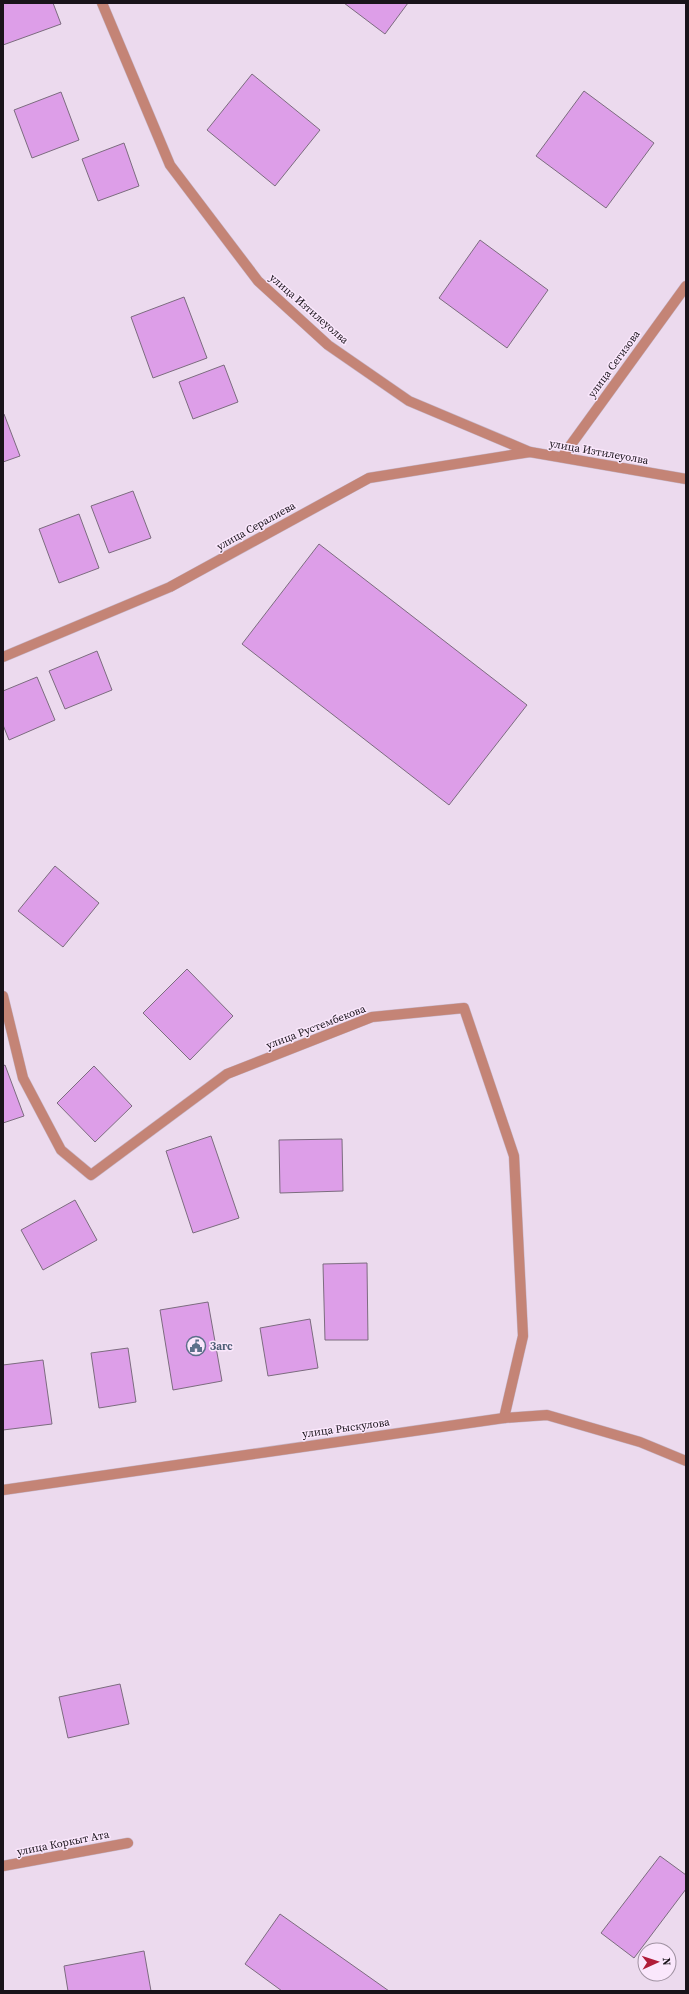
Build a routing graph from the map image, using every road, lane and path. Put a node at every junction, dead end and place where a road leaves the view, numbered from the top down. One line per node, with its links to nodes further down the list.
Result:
1 (102, 3): 3 (street, улица Изтилеуолва)
2 (686, 286): 4 (street, улица Сегизова)
3 (530, 452): 4 (street, улица Изтилеуолва); 6 (street, улица Сералиева)
4 (562, 457): 5 (street, улица Изтилеуолва)
5 (686, 480)
6 (3, 657)
7 (3, 996): 8 (street, улица Рустембекова)
8 (504, 1418): 9 (street, улица Рыскулова); 10 (street, улица Рыскулова)
9 (686, 1461)
10 (3, 1490)
11 (128, 1842): 12 (street, улица Коркыт Ата)
12 (3, 1866)

